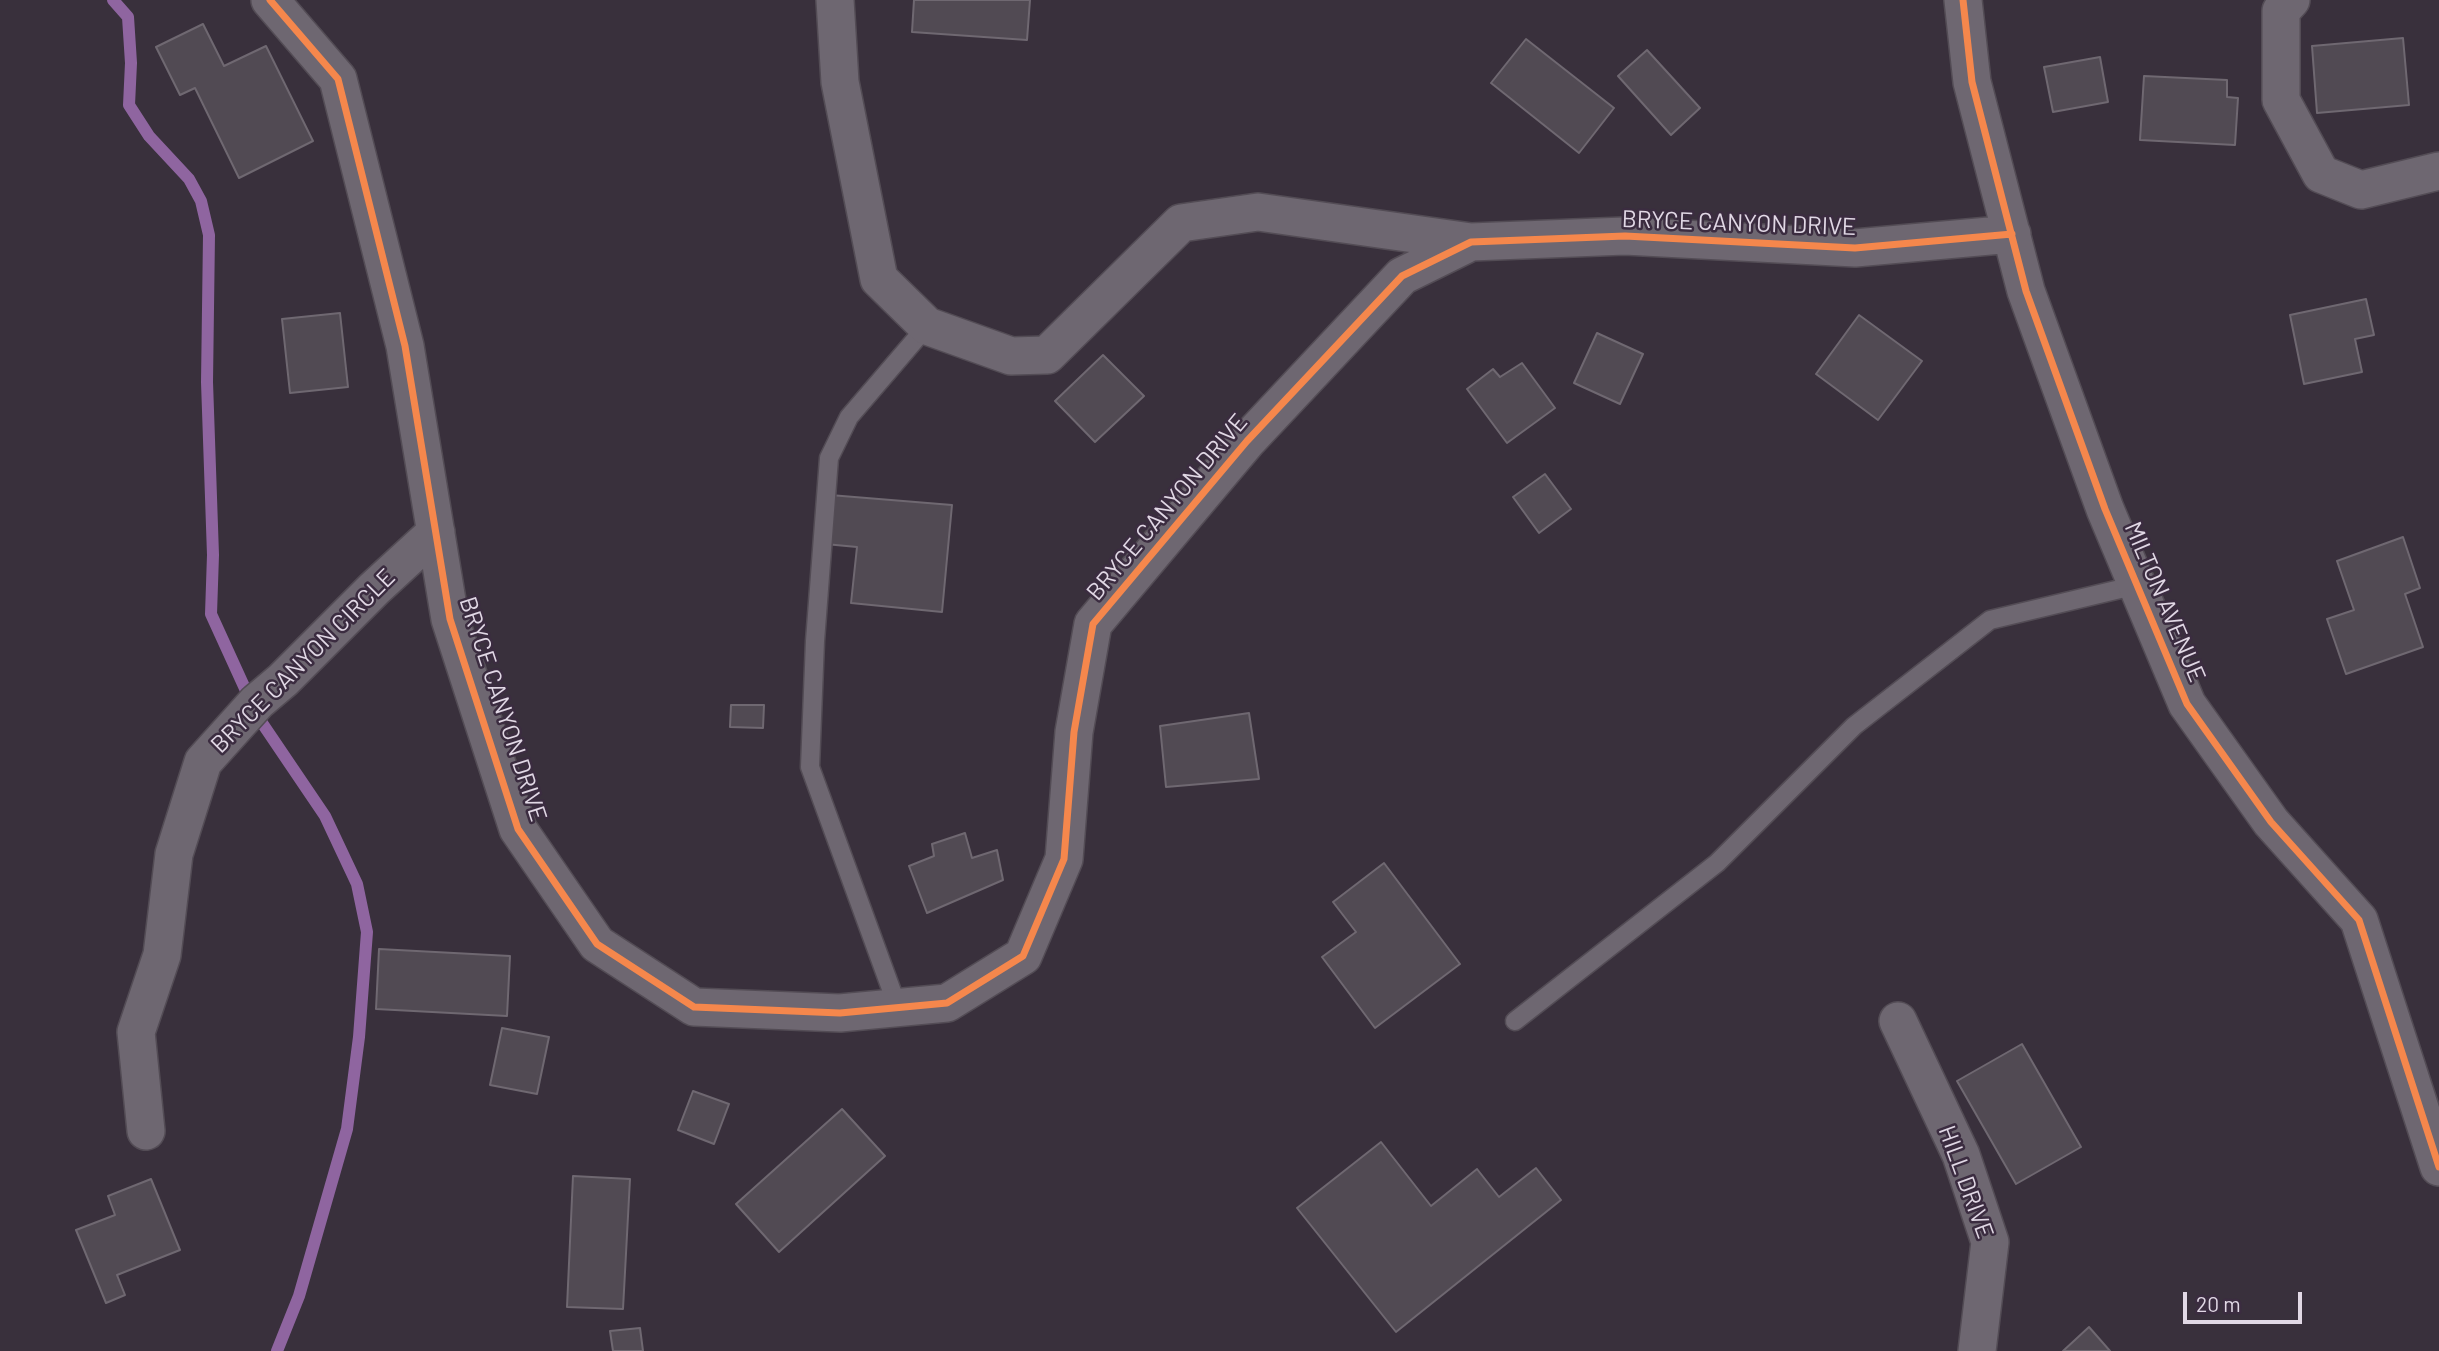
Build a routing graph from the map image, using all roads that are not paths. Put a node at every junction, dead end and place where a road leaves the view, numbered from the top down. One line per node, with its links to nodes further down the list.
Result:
1 (271, 0): 9 (street, BRYCE CANYON DRIVE)
2 (835, 0): 8 (street)
3 (1963, 0): 6 (street, MILTON AVENUE)
4 (2291, 0): 5 (street)
5 (2439, 172)
6 (2012, 234): 7 (street, BRYCE CANYON DRIVE); 10 (street, MILTON AVENUE)
7 (1471, 242): 8 (street); 11 (street, BRYCE CANYON DRIVE)
8 (927, 326): 11 (lane)
9 (436, 532): 11 (street, BRYCE CANYON DRIVE); 14 (street, BRYCE CANYON CIRCLE)
10 (2137, 585): 12 (lane); 15 (street, MILTON AVENUE)
11 (898, 1008)
12 (1516, 1021)
13 (1898, 1021): 16 (street, HILL DRIVE)
14 (146, 1130)
15 (2439, 1167)
16 (1977, 1351)

